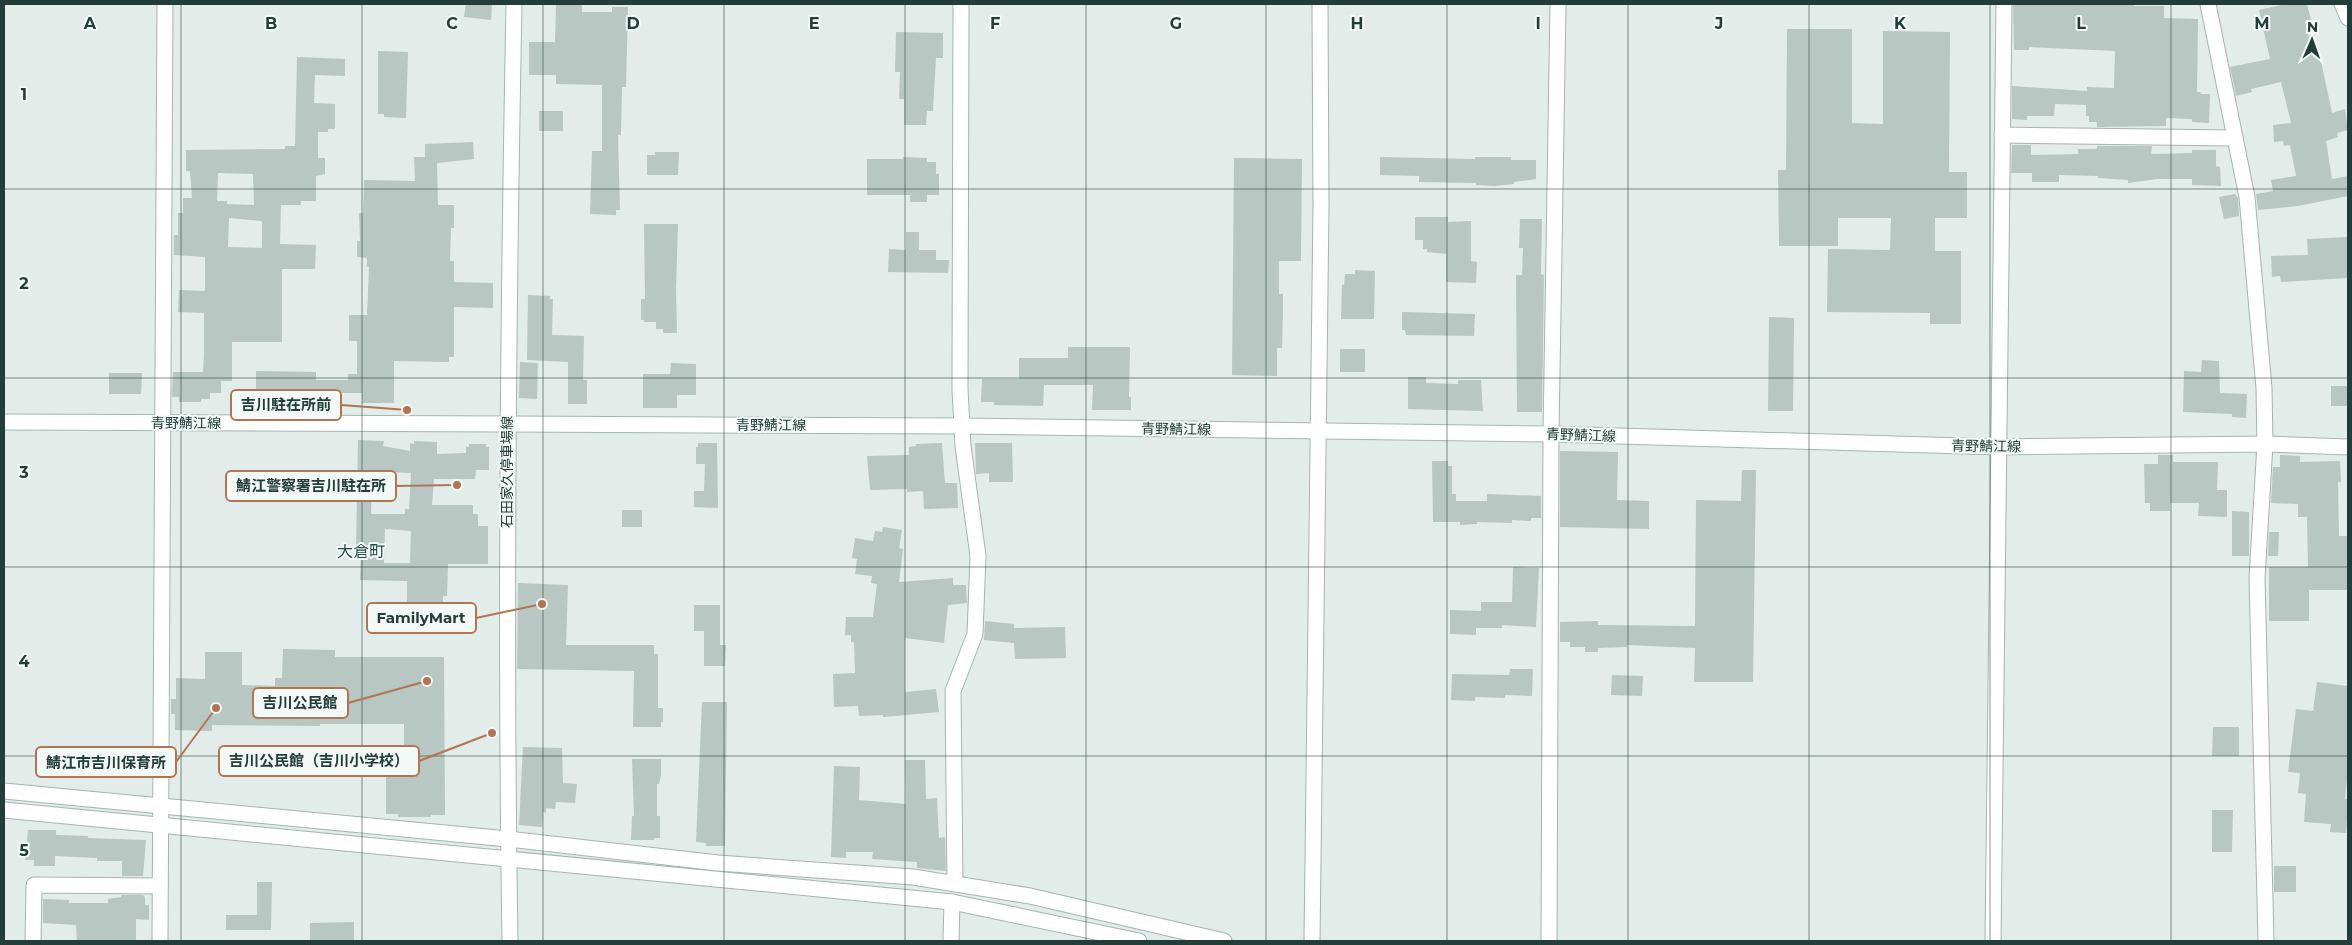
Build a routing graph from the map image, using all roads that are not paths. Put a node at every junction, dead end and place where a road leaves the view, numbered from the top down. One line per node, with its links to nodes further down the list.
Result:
1 (166, 4): 13 (street)
2 (514, 4): 14 (street, 石田家久停車場線)
3 (961, 4): 15 (street)
4 (1320, 4): 16 (street)
5 (1558, 4): 17 (street)
6 (2004, 4): 10 (street)
7 (2208, 4): 11 (street)
8 (2342, 4): 9 (street)
9 (2348, 18)
10 (2002, 135): 11 (street); 19 (street)
11 (2235, 138): 18 (street)
12 (4, 422): 13 (street, 青野鯖江線)
13 (163, 423): 14 (street, 青野鯖江線); 22 (street)
14 (506, 424): 15 (street, 青野鯖江線); 25 (street, 石田家久停車場線)
15 (962, 426): 16 (street, 青野鯖江線); 27 (street)
16 (1317, 431): 17 (street, 青野鯖江線); 36 (street)
17 (1551, 434): 19 (street, 青野鯖江線); 37 (street)
18 (2265, 444): 19 (street, 青野鯖江線); 20 (street, 青野鯖江線); 39 (street)
19 (1997, 448): 38 (street)
20 (2348, 448)
21 (4, 791): 22 (street)
22 (161, 804): 24 (street); 25 (street)
23 (4, 810): 24 (street)
24 (161, 824): 26 (street); 28 (street)
25 (508, 839): 26 (street, 石田家久停車場線); 27 (street)
26 (508, 859): 29 (street); 32 (street, 石田家久停車場線)
27 (955, 882): 35 (street)
28 (160, 886): 30 (street); 31 (street)
29 (952, 902): 33 (street); 34 (street)
30 (33, 941)
31 (160, 941)
32 (510, 941)
33 (952, 941)
34 (1139, 941)
35 (1224, 941)
36 (1312, 941)
37 (1549, 941)
38 (1993, 941)
39 (2266, 941)

